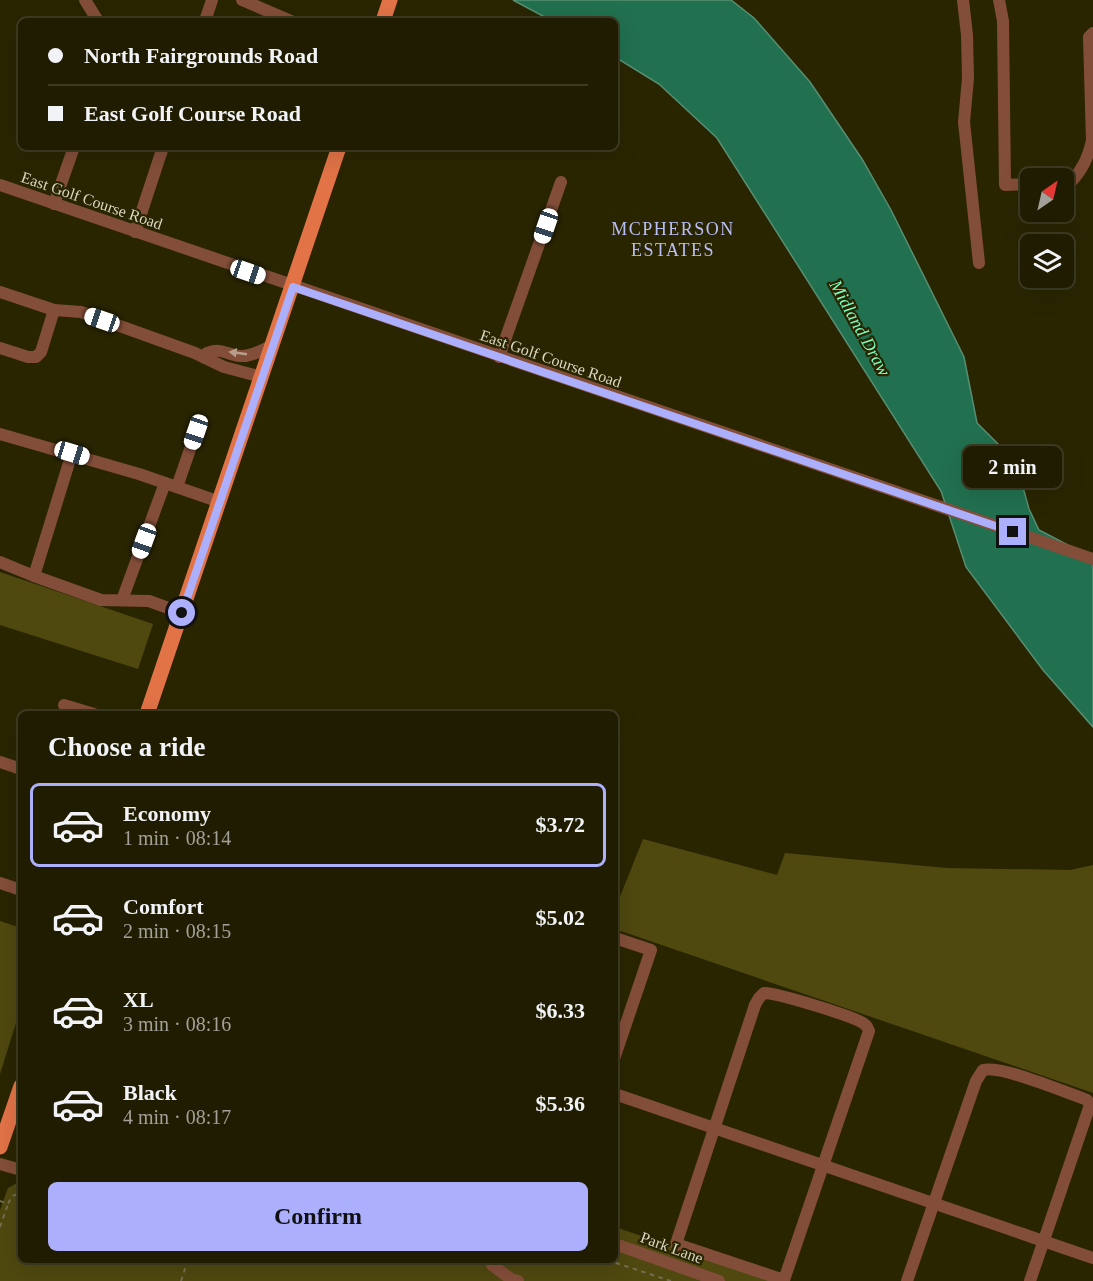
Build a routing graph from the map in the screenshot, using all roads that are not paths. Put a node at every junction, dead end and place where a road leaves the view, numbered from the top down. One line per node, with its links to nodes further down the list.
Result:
1 (85, 0): 7 (street)
2 (212, 0): 8 (street)
3 (242, 0): 9 (street)
4 (390, 0): 10 (main road)
5 (963, 0): 21 (street)
6 (999, 0): 17 (street)
7 (96, 18)
8 (206, 18)
9 (284, 18)
10 (384, 18)
11 (1093, 33): 15 (street)
12 (73, 150): 19 (street)
13 (162, 150): 20 (street)
14 (338, 150): 22 (main road)
15 (1074, 179)
16 (561, 182): 27 (street)
17 (1020, 184)
18 (0, 185): 19 (street, East Golf Course Road)
19 (54, 204): 20 (street, East Golf Course Road)
20 (135, 232): 22 (street, East Golf Course Road)
21 (979, 263)
22 (293, 287): 25 (main road); 27 (street, East Golf Course Road)
23 (0, 292): 24 (street)
24 (54, 310): 26 (street); 28 (street)
25 (273, 345): 28 (street, one-way to 28); 29 (main road)
26 (0, 348)
27 (499, 357): 35 (street, East Golf Course Road)
28 (205, 358): 29 (street)
29 (262, 377): 34 (main road)
30 (196, 432): 33 (street)
31 (0, 434): 32 (street)
32 (72, 453): 33 (street); 37 (street)
33 (171, 485): 34 (street); 38 (street)
34 (220, 502): 39 (main road)
35 (1093, 559)
36 (0, 562): 37 (street)
37 (34, 576): 38 (street)
38 (122, 600): 39 (street)
39 (182, 613): 42 (main road)
40 (64, 705): 41 (street)
41 (84, 711)
42 (148, 711)
43 (0, 762): 44 (street)
44 (18, 768)
45 (0, 883): 46 (street)
46 (18, 889)
47 (618, 939): 48 (street)
48 (618, 1047)
49 (18, 1095): 52 (main road)
50 (618, 1095): 51 (street)
51 (713, 1128): 54 (street); 54 (street); 54 (street)
52 (0, 1147)
53 (0, 1164): 55 (street)
54 (824, 1166): 56 (street)
55 (18, 1169)
56 (933, 1203): 57 (street); 57 (street); 63 (street)
57 (1044, 1241): 59 (street); 64 (street)
58 (618, 1245): 62 (street, Park Lane)
59 (1093, 1258)
60 (492, 1263): 61 (street)
61 (518, 1281)
62 (719, 1281)
63 (907, 1281)
64 (1030, 1281)

